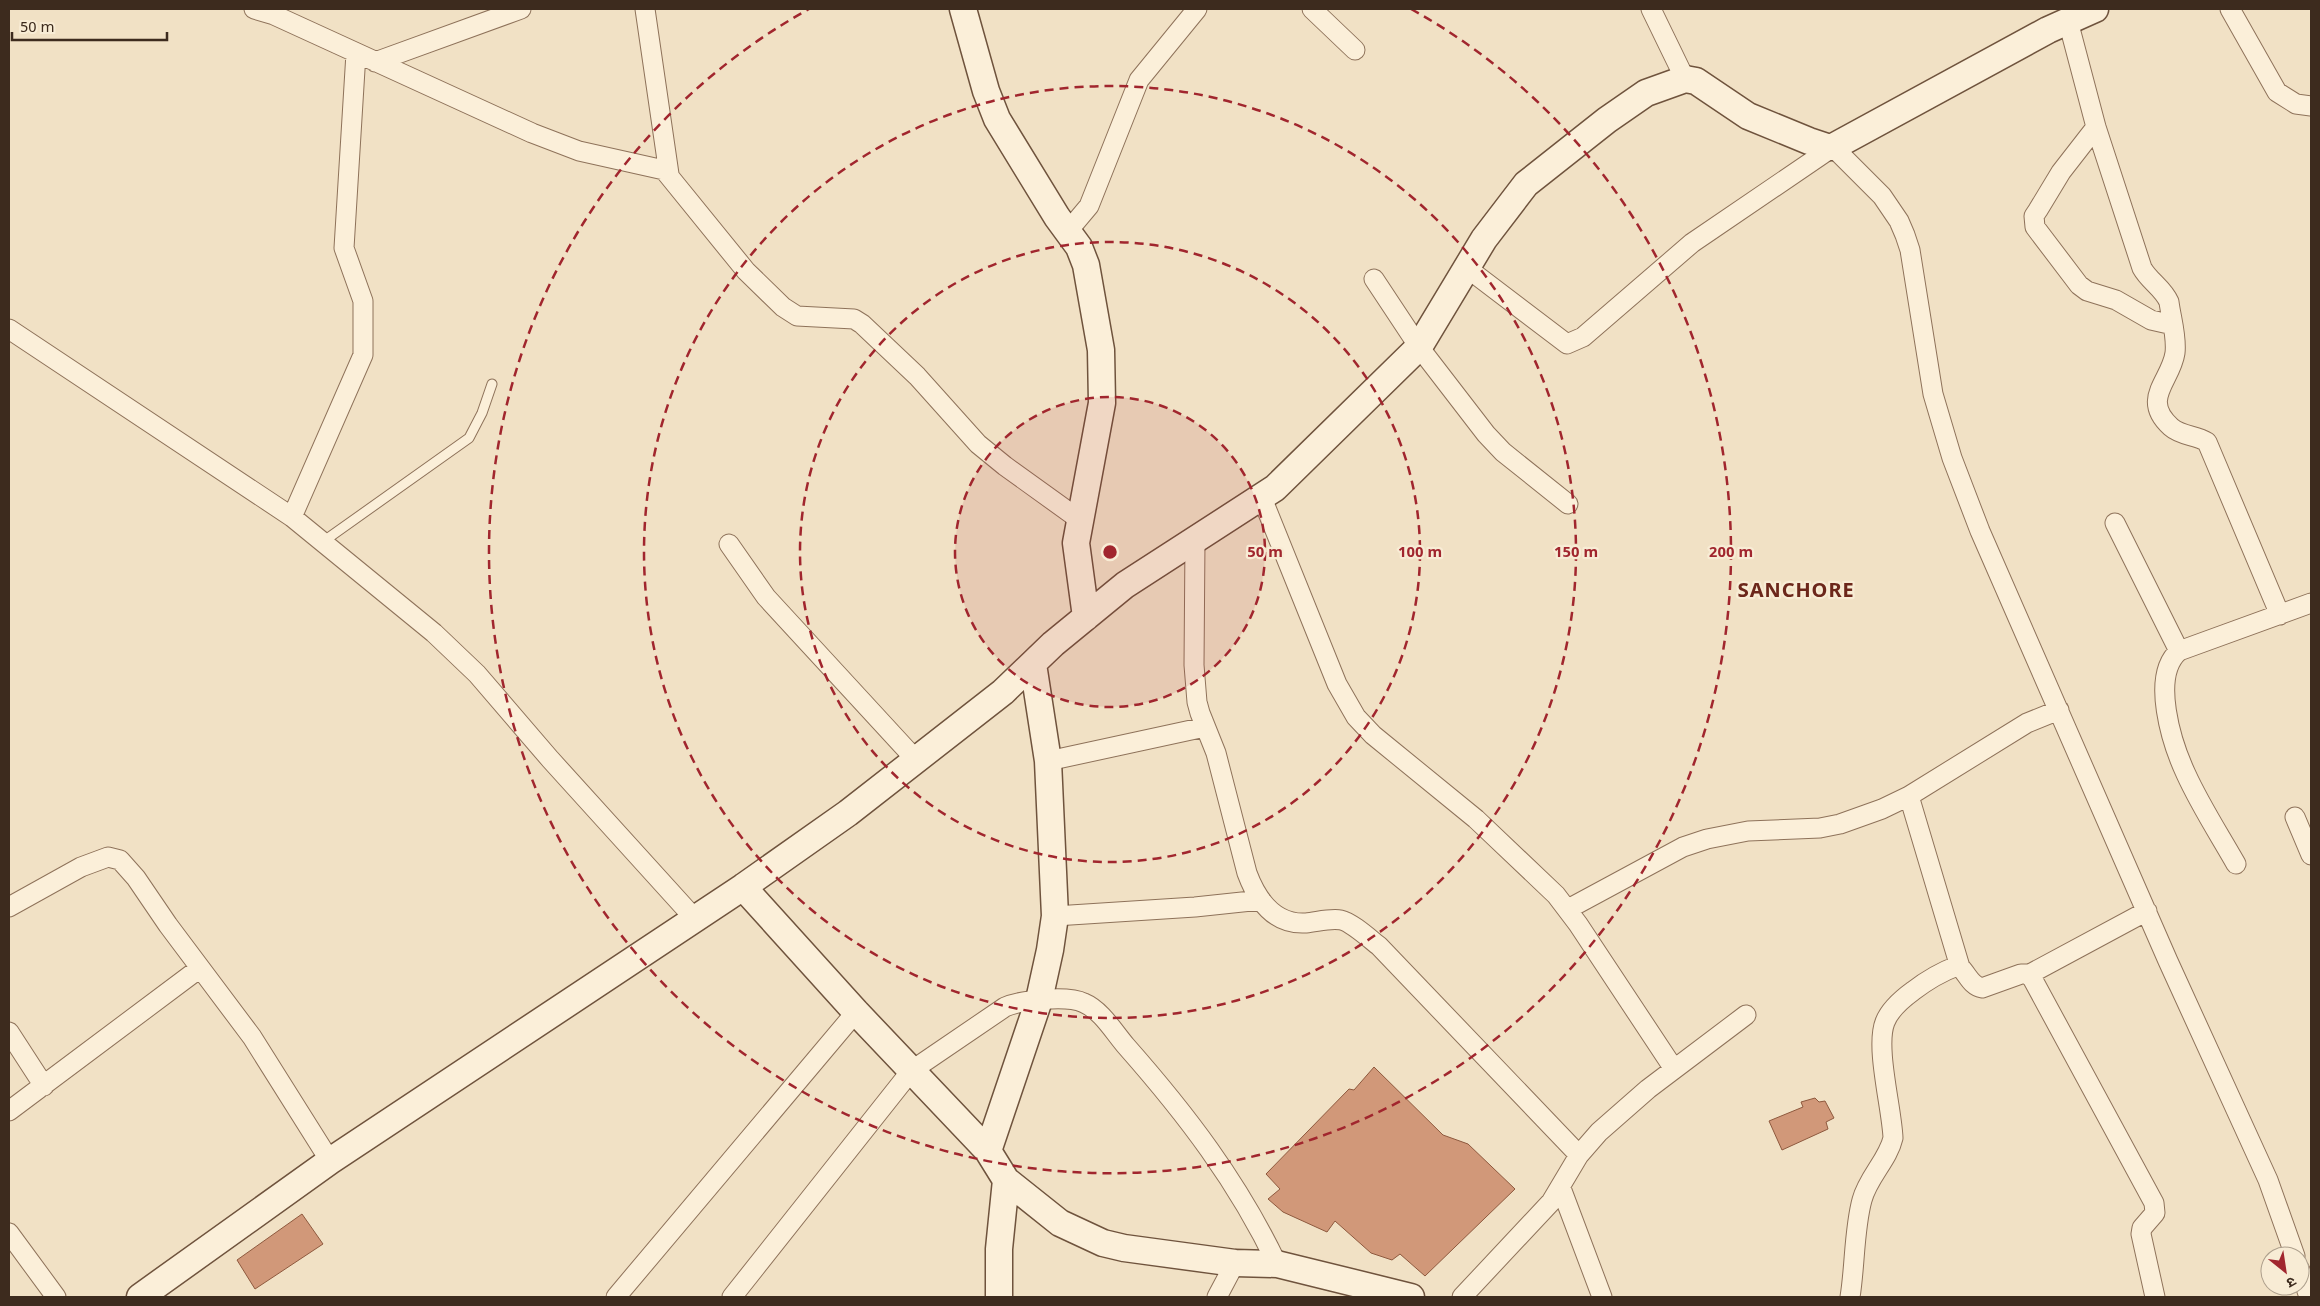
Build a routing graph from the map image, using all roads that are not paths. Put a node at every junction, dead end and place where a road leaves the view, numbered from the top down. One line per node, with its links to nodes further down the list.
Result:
1 (254, 9): 12 (street)
2 (521, 9): 13 (street)
3 (645, 9): 18 (street)
4 (963, 9): 19 (main road)
5 (1197, 9): 19 (street)
6 (1312, 9): 11 (street)
7 (1651, 9): 14 (street)
8 (2094, 9): 10 (main road)
9 (2230, 9): 15 (street)
10 (2068, 22): 16 (street); 17 (main road)
11 (1355, 50)
12 (356, 52): 13 (street); 28 (street)
13 (375, 62): 18 (street)
14 (1686, 79): 17 (main road); 20 (main road)
15 (2311, 106)
16 (2096, 127): 22 (street); 22 (street)
17 (1833, 147): 20 (street); 39 (street)
18 (669, 174): 29 (street)
19 (1068, 232): 29 (main road)
20 (1467, 268): 24 (main road)
21 (1374, 279): 24 (street)
22 (2172, 325): 35 (street)
23 (9, 329): 28 (street)
24 (1419, 347): 26 (main road); 27 (street)
25 (492, 384): 31 (lane)
26 (1262, 498): 32 (main road); 50 (street)
27 (1568, 504)
28 (292, 516): 31 (street)
29 (1080, 520): 36 (main road)
30 (2115, 523): 37 (street)
31 (324, 541): 53 (street)
32 (1196, 541): 36 (main road); 40 (street)
33 (729, 544): 41 (street)
34 (2311, 603): 35 (street)
35 (2280, 615): 37 (street)
36 (1086, 618): 38 (main road)
37 (2179, 651): 46 (street)
38 (1033, 664): 41 (main road); 42 (main road)
39 (2059, 710): 43 (street); 51 (street)
40 (1205, 727): 42 (street); 48 (street)
41 (918, 761): 47 (main road)
42 (1048, 761): 52 (main road)
43 (1909, 796): 50 (street); 54 (street)
44 (2295, 817): 45 (street)
45 (2311, 855)
46 (2236, 864)
47 (743, 888): 53 (main road); 58 (main road)
48 (1261, 900): 52 (street); 66 (street)
49 (9, 907): 55 (street)
50 (1568, 909): 61 (street)
51 (2147, 911): 56 (street); 71 (street)
52 (1055, 916): 57 (main road)
53 (695, 919): 67 (main road)
54 (1960, 967): 56 (street); 83 (street)
55 (200, 968): 63 (street); 67 (street)
56 (2028, 974): 84 (street)
57 (1039, 1000): 62 (street); 65 (main road); 73 (street)
58 (856, 1012): 62 (main road); 76 (street)
59 (1746, 1016): 61 (street)
60 (9, 1032): 63 (street)
61 (1674, 1069): 66 (street)
62 (911, 1071): 65 (main road); 77 (street)
63 (44, 1086): 64 (street)
64 (9, 1110)
65 (988, 1151): 68 (main road)
66 (1579, 1155): 69 (street)
67 (330, 1161): 75 (main road)
68 (1006, 1180): 72 (main road); 78 (main road)
69 (1561, 1188): 81 (street); 82 (street)
70 (9, 1234): 74 (street)
71 (2291, 1246)
72 (1235, 1263): 73 (main road); 79 (street)
73 (1277, 1264): 80 (main road)
74 (56, 1297)
75 (140, 1297)
76 (616, 1297)
77 (732, 1297)
78 (999, 1297)
79 (1217, 1297)
80 (1411, 1297)
81 (1462, 1297)
82 (1602, 1297)
83 (1850, 1297)
84 (2155, 1297)

